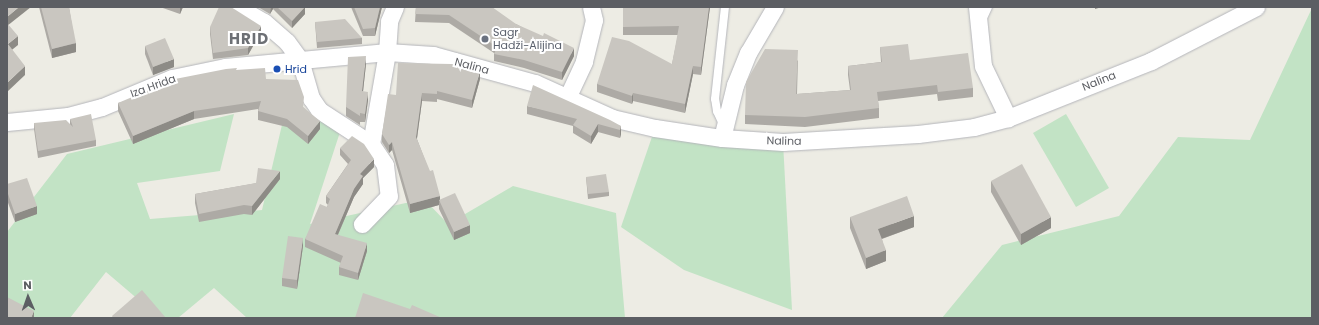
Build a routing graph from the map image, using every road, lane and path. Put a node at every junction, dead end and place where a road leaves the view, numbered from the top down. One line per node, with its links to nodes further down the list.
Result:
1 (238, 7): 11 (street)
2 (395, 7): 10 (street)
3 (592, 7): 12 (street)
4 (725, 7): 15 (lane)
5 (775, 7): 15 (street)
6 (977, 7): 9 (street)
7 (988, 7): 9 (lane)
8 (1256, 7): 13 (street, Nalina)
9 (979, 26): 13 (street)
10 (387, 52): 11 (street, Nalina); 12 (street, Nalina); 16 (street)
11 (300, 60): 14 (street, Iza Hrida); 16 (street)
12 (568, 96): 15 (street, Nalina)
13 (1008, 118): 15 (street, Nalina)
14 (7, 122)
15 (723, 132)
16 (371, 144): 17 (street)
17 (362, 224)

